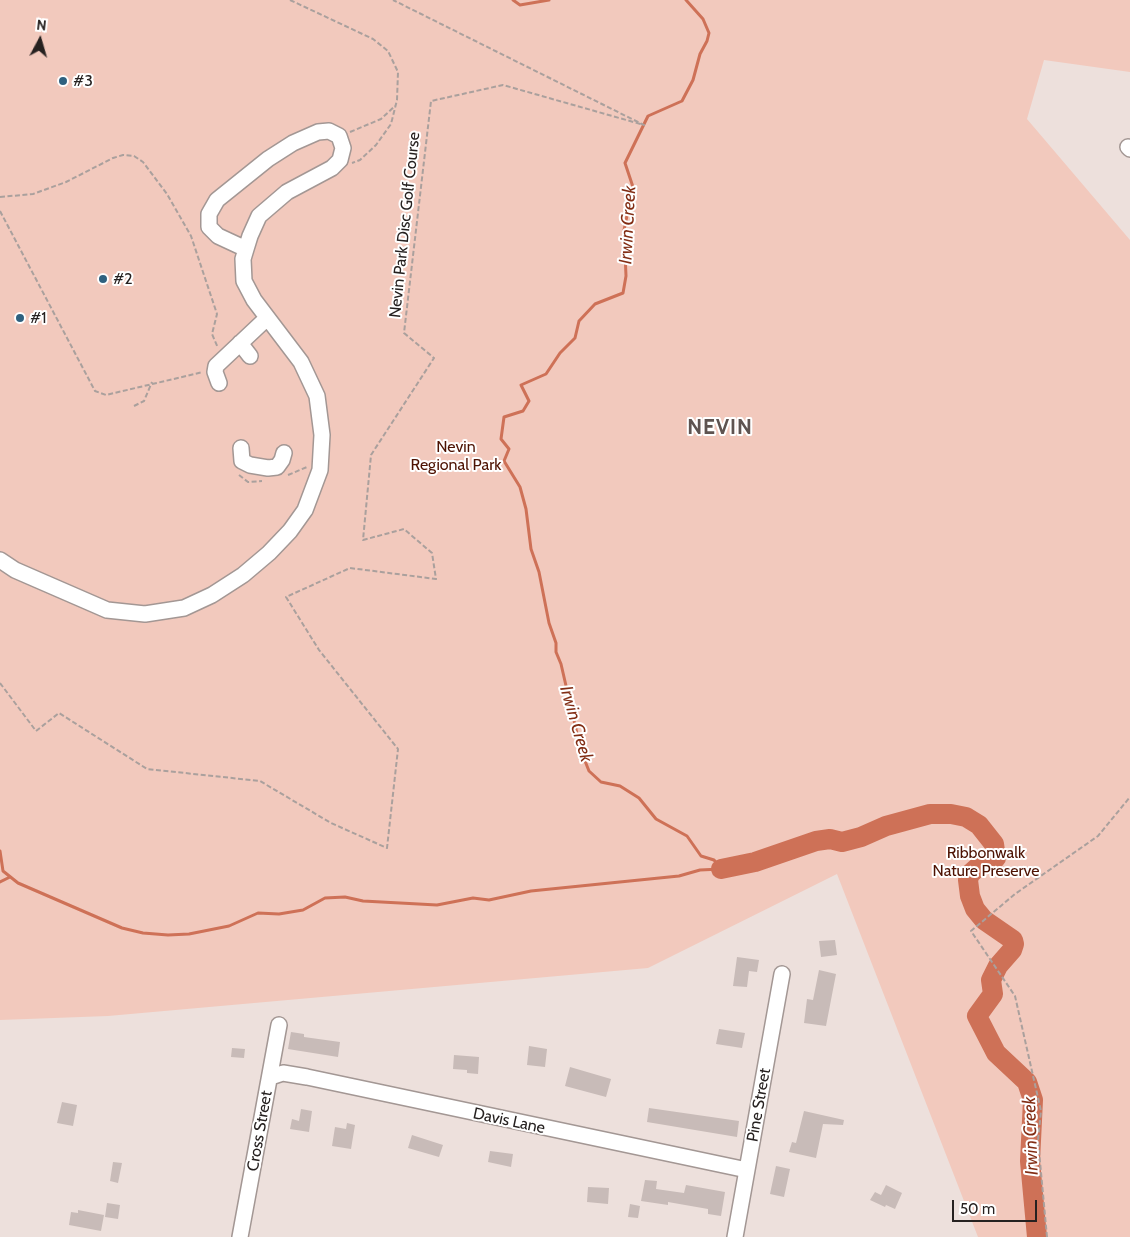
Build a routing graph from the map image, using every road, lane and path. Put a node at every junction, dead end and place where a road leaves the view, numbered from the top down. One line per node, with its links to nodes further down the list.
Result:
1 (290, 0): 3 (path)
2 (393, 0): 20 (path, Nevin Park Disc Golf Course)
3 (396, 106): 4 (path); 5 (path)
4 (338, 136): 5 (street); 8 (street)
5 (332, 168): 8 (street)
6 (0, 197): 12 (path)
7 (0, 211): 14 (path)
8 (246, 249): 9 (street)
9 (267, 318): 10 (street); 19 (street)
10 (240, 343): 11 (street); 12 (street)
11 (250, 356)
12 (225, 358): 15 (street)
13 (209, 370): 14 (path)
14 (152, 382): 16 (path)
15 (219, 383)
16 (134, 406)
17 (240, 448): 18 (street)
18 (284, 453)
19 (0, 560)
20 (0, 683)
21 (1130, 797): 28 (path)
22 (782, 974): 25 (street, Pine Street)
23 (279, 1025): 24 (street, Cross Street)
24 (271, 1077): 25 (street, Davis Lane); 26 (street, Cross Street)
25 (747, 1170): 27 (street, Pine Street)
26 (240, 1237)
27 (735, 1237)
28 (1047, 1237)

